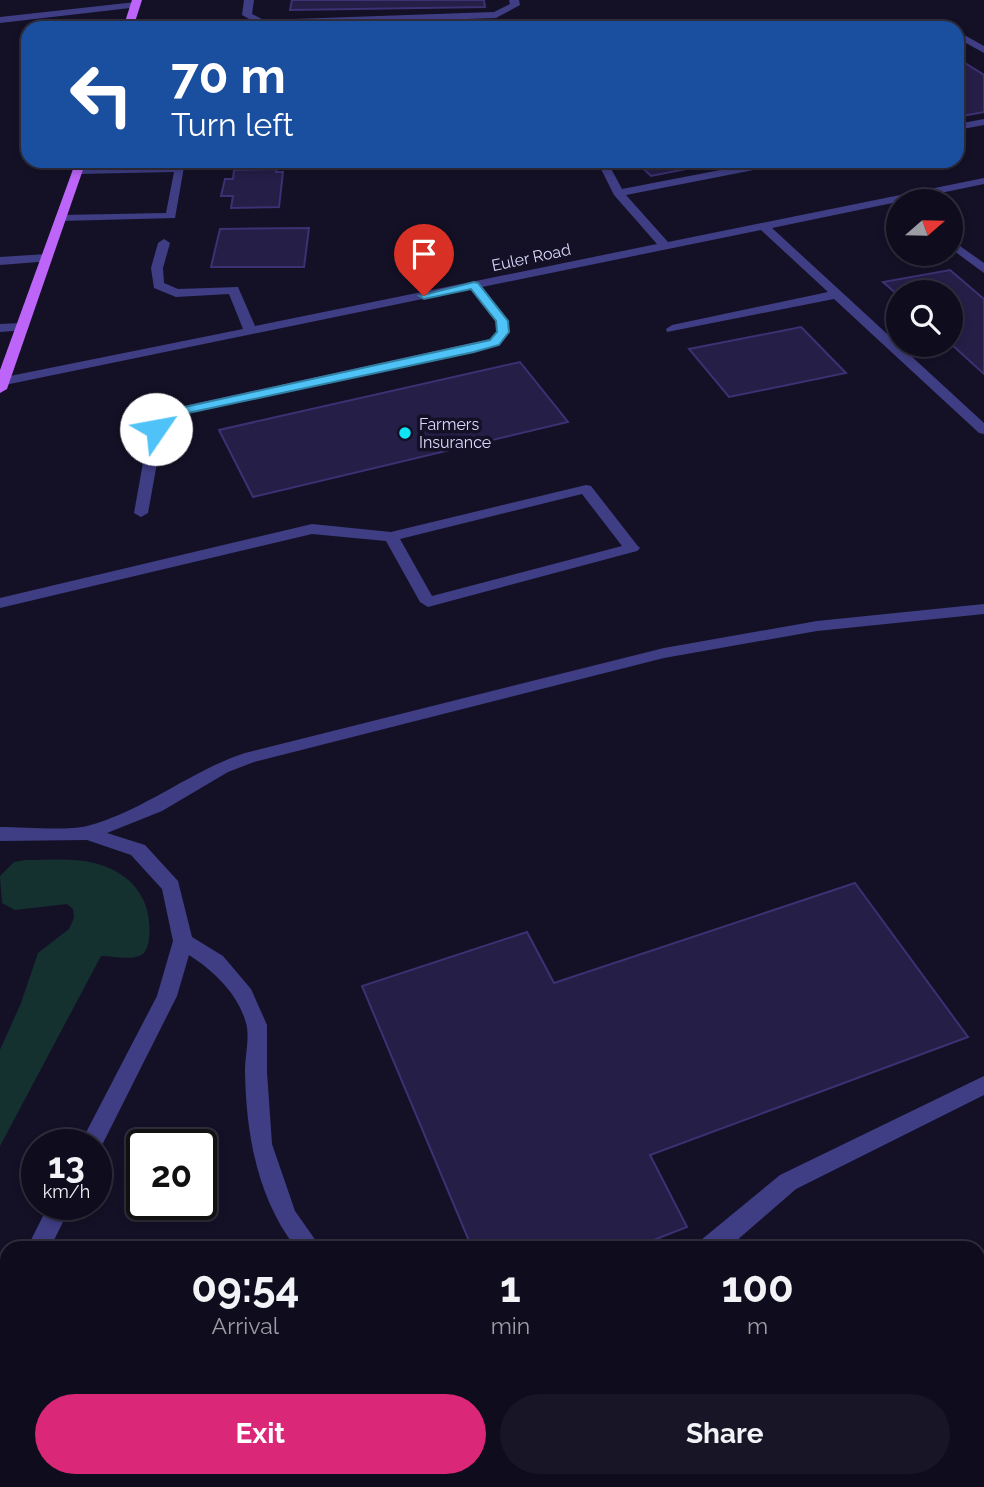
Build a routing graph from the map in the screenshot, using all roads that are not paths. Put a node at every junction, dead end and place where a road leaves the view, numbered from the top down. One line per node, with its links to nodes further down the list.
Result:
1 (249, 0): 6 (street)
2 (514, 0): 7 (street)
3 (137, 2): 4 (street); 5 (main road)
4 (0, 20)
5 (130, 21)
6 (258, 21)
7 (320, 21)
8 (964, 38): 9 (street)
9 (984, 50)
10 (984, 122): 11 (street)
11 (964, 126)
12 (79, 168): 20 (main road)
13 (147, 168): 20 (street)
14 (606, 168): 18 (street)
15 (748, 168): 18 (street)
16 (984, 181): 17 (street, Euler Road)
17 (947, 189)
18 (618, 193): 23 (street)
19 (886, 202): 21 (street, Euler Road)
20 (61, 218): 25 (main road)
21 (763, 226): 23 (street, Euler Road); 29 (street)
22 (164, 243): 33 (street)
23 (664, 246): 28 (street, Euler Road)
24 (963, 252): 27 (street)
25 (47, 258): 26 (street); 30 (main road)
26 (0, 261)
27 (984, 269)
28 (474, 285): 33 (street, Euler Road); 36 (street)
29 (838, 295): 32 (street); 35 (street)
30 (22, 327): 31 (street); 34 (main road)
31 (0, 328)
32 (672, 328)
33 (250, 331): 34 (street, Euler Road)
34 (1, 384)
35 (984, 429)
36 (141, 513)
37 (391, 537): 37 (street); 38 (street)
38 (0, 603)
39 (984, 608): 40 (street)
40 (88, 833): 41 (street); 42 (street)
41 (0, 834)
42 (183, 942): 44 (street); 47 (street)
43 (984, 1085): 48 (street)
44 (99, 1129)
45 (53, 1220): 46 (street)
46 (42, 1241)
47 (305, 1241)
48 (720, 1241)

